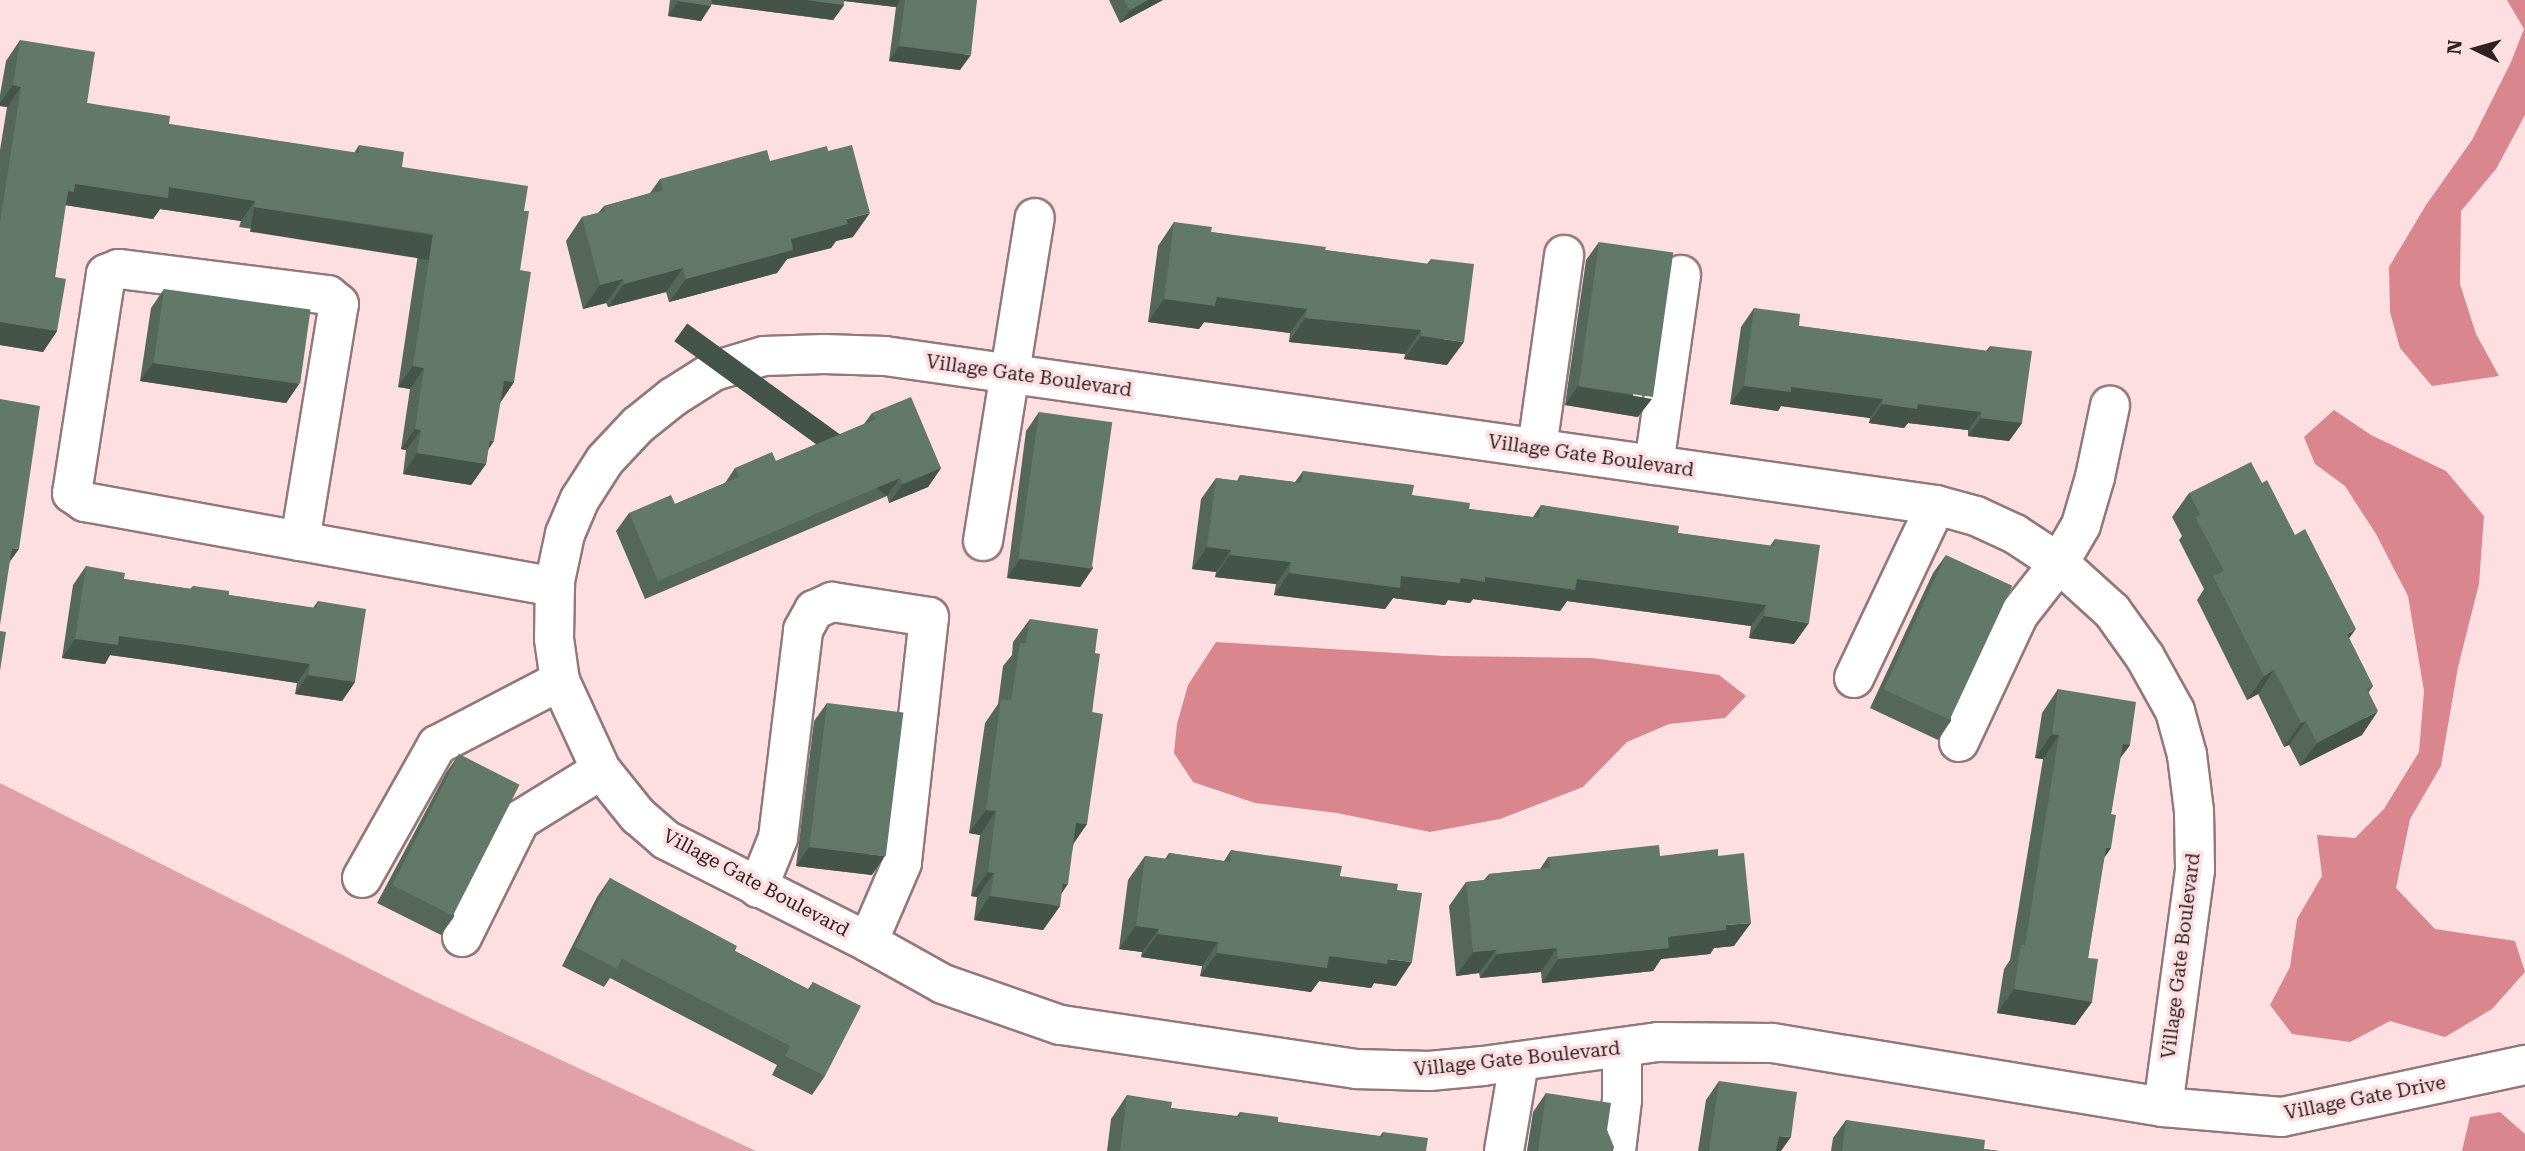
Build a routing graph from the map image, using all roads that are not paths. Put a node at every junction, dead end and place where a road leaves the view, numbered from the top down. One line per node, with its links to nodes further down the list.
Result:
1 (1035, 218): 4 (street)
2 (1564, 255): 6 (street)
3 (1681, 275): 7 (street)
4 (1011, 374): 6 (street, Village Gate Boulevard); 10 (street); 12 (street, Village Gate Boulevard)
5 (2110, 406): 11 (street)
6 (1537, 448): 7 (street, Village Gate Boulevard)
7 (1654, 465): 8 (street, Village Gate Boulevard)
8 (1936, 505): 11 (street, Village Gate Boulevard); 13 (street)
9 (300, 541): 9 (street); 12 (street)
10 (983, 541)
11 (2059, 563): 15 (street); 24 (street, Village Gate Boulevard)
12 (555, 587): 14 (street, Village Gate Boulevard)
13 (1854, 678)
14 (560, 681): 16 (street, Village Gate Boulevard); 17 (street)
15 (1959, 742)
16 (601, 770): 18 (street, Village Gate Boulevard); 19 (street)
17 (362, 878)
18 (758, 888): 20 (street, Village Gate Boulevard); 20 (street)
19 (462, 937)
20 (868, 942): 22 (street, Village Gate Boulevard)
21 (1622, 1048): 22 (street, Village Gate Boulevard); 24 (street, Village Gate Boulevard); 26 (street)
22 (1519, 1062): 25 (street)
23 (2525, 1065): 24 (street, Village Gate Drive)
24 (2163, 1107)
25 (1504, 1151)
26 (1616, 1151)

